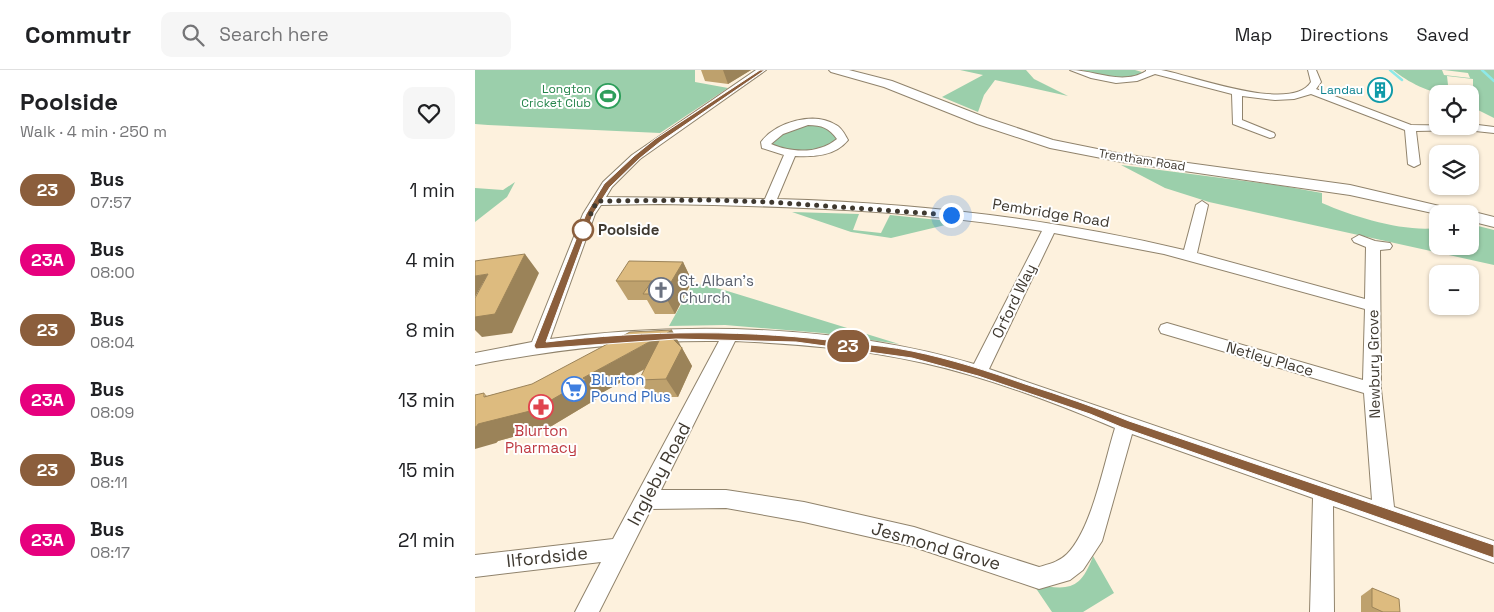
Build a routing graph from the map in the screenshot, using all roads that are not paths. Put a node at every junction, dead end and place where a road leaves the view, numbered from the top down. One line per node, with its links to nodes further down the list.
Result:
1 (762, 70): 13 (street)
2 (835, 70): 16 (main road, Trentham Road)
3 (1075, 70): 4 (street)
4 (1153, 70): 7 (street)
5 (1312, 70): 6 (street)
6 (1310, 90): 7 (street); 8 (street)
7 (1237, 92): 10 (street)
8 (1410, 128): 9 (street); 12 (street)
9 (1494, 130)
10 (1269, 135)
11 (791, 153): 11 (street); 14 (street)
12 (1414, 164)
13 (597, 201): 14 (street, Pembridge Road); 25 (street)
14 (770, 202): 19 (street, Pembridge Road)
15 (1202, 204): 21 (street)
16 (1429, 208)
17 (1479, 218): 18 (main road)
18 (1494, 222)
19 (1049, 229): 21 (street, Pembridge Road); 27 (street, Orford Way)
20 (1372, 243): 22 (street, Newbury Grove)
21 (1189, 256): 22 (street, Pembridge Road)
22 (1373, 306): 28 (street, Newbury Grove)
23 (1162, 328): 28 (street, Netley Place)
24 (730, 336): 25 (street); 27 (street); 31 (street, Ingleby Road)
25 (539, 346): 26 (street)
26 (475, 359)
27 (979, 372): 29 (street)
28 (1372, 389): 32 (street, Newbury Grove)
29 (1125, 424): 30 (street); 31 (street, Jesmond Grove)
30 (1323, 492): 32 (street); 37 (street)
31 (645, 500): 33 (street, Ingleby Road)
32 (1384, 513): 34 (street)
33 (619, 549): 35 (street, Ilfordside); 36 (street, Ingleby Road)
34 (1494, 552)
35 (475, 566)
36 (587, 612)
37 (1322, 612)

